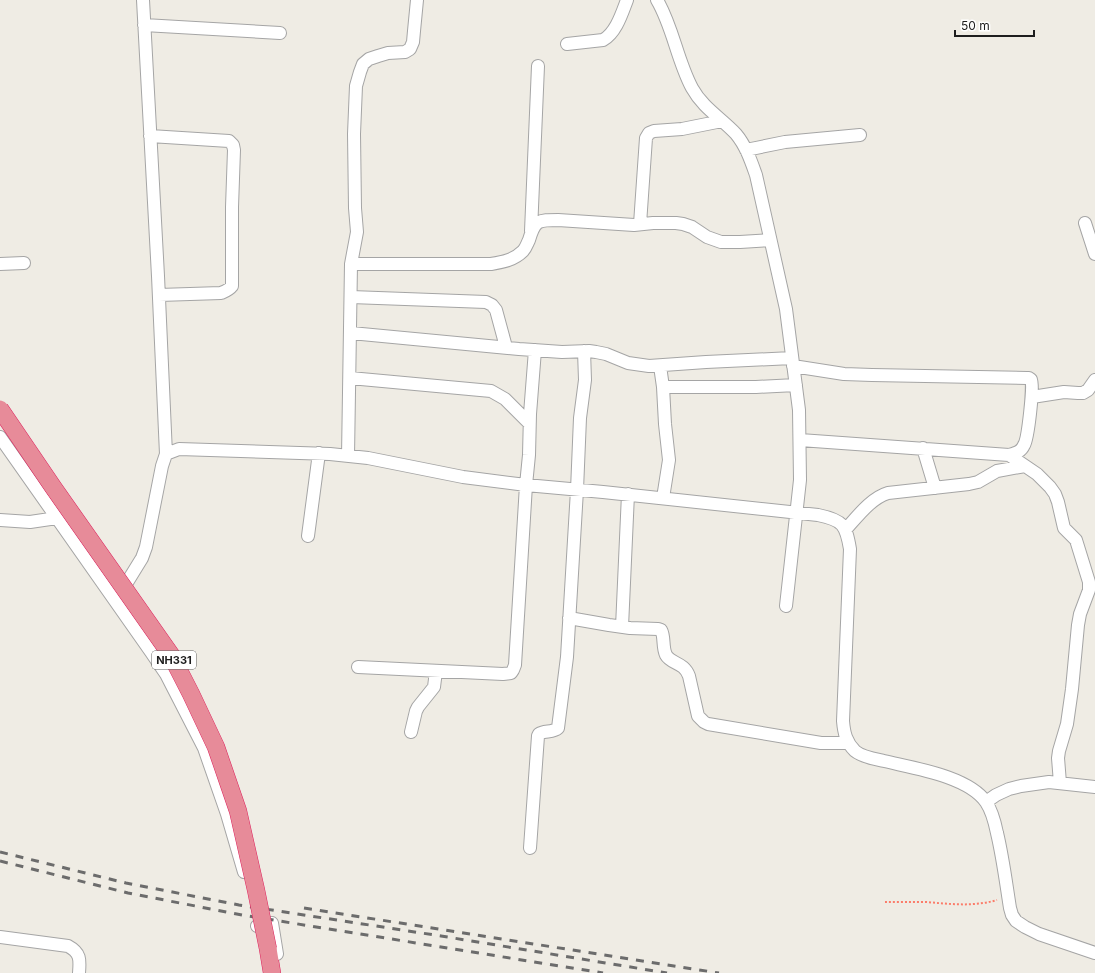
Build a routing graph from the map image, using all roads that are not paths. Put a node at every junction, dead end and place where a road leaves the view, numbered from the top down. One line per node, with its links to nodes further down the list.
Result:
1 (143, 0): 5 (street)
2 (416, 0): 20 (street)
3 (628, 0): 7 (street)
4 (657, 0): 9 (street)
5 (144, 25): 6 (street); 11 (street)
6 (280, 32)
7 (567, 44)
8 (538, 66): 15 (street)
9 (722, 122): 12 (street); 14 (street)
10 (860, 135): 12 (street)
11 (150, 136): 21 (street); 21 (street)
12 (746, 150): 16 (street)
13 (1085, 223): 17 (street)
14 (640, 224): 15 (street); 16 (street)
15 (531, 233): 20 (street)
16 (770, 240): 27 (street)
17 (1095, 254)
18 (24, 263): 19 (street)
19 (0, 264)
20 (351, 264): 22 (street)
21 (159, 295): 40 (street)
22 (350, 297): 23 (street); 24 (street)
23 (351, 333): 24 (street); 29 (street)
24 (506, 347): 25 (street)
25 (535, 350): 26 (street); 36 (street)
26 (584, 351): 28 (street); 47 (street)
27 (793, 362): 28 (street); 31 (street); 33 (street)
28 (660, 366): 32 (street)
29 (350, 378): 36 (street); 43 (street)
30 (1095, 380): 33 (street)
31 (796, 385): 32 (street); 38 (street)
32 (663, 386): 49 (street)
33 (1032, 397): 42 (street)
34 (0, 403): 55 (street)
35 (0, 409): 73 (highway, NH331, bridge)
36 (529, 423): 45 (street)
37 (0, 437): 51 (street)
38 (800, 440): 39 (street); 50 (street)
39 (923, 448): 42 (street); 46 (street)
40 (166, 454): 41 (street); 55 (street)
41 (319, 454): 43 (street); 54 (street)
42 (1009, 455): 44 (street)
43 (348, 456): 45 (street)
44 (1024, 466): 46 (street); 63 (street)
45 (526, 485): 47 (street); 60 (street)
46 (935, 488): 53 (street)
47 (577, 490): 48 (street); 57 (street)
48 (628, 494): 49 (street); 58 (street)
49 (663, 498): 50 (street)
50 (796, 513): 53 (street); 56 (street)
51 (57, 518): 52 (street); 67 (street)
52 (0, 520)
53 (846, 529): 62 (street)
54 (308, 536)
55 (126, 584): 67 (street)
56 (786, 606)
57 (569, 618): 58 (street); 66 (street)
58 (622, 627): 62 (street)
59 (358, 667): 60 (street)
60 (436, 671): 61 (street)
61 (411, 732)
62 (848, 743): 65 (street)
63 (1060, 783): 64 (street); 65 (street)
64 (1095, 787)
65 (986, 802): 70 (street)
66 (530, 848)
67 (252, 903): 68 (street)
68 (256, 926): 72 (street); 74 (street)
69 (0, 937): 71 (street)
70 (1095, 954)
71 (79, 973)
72 (265, 973)
73 (272, 973)
74 (280, 973)

